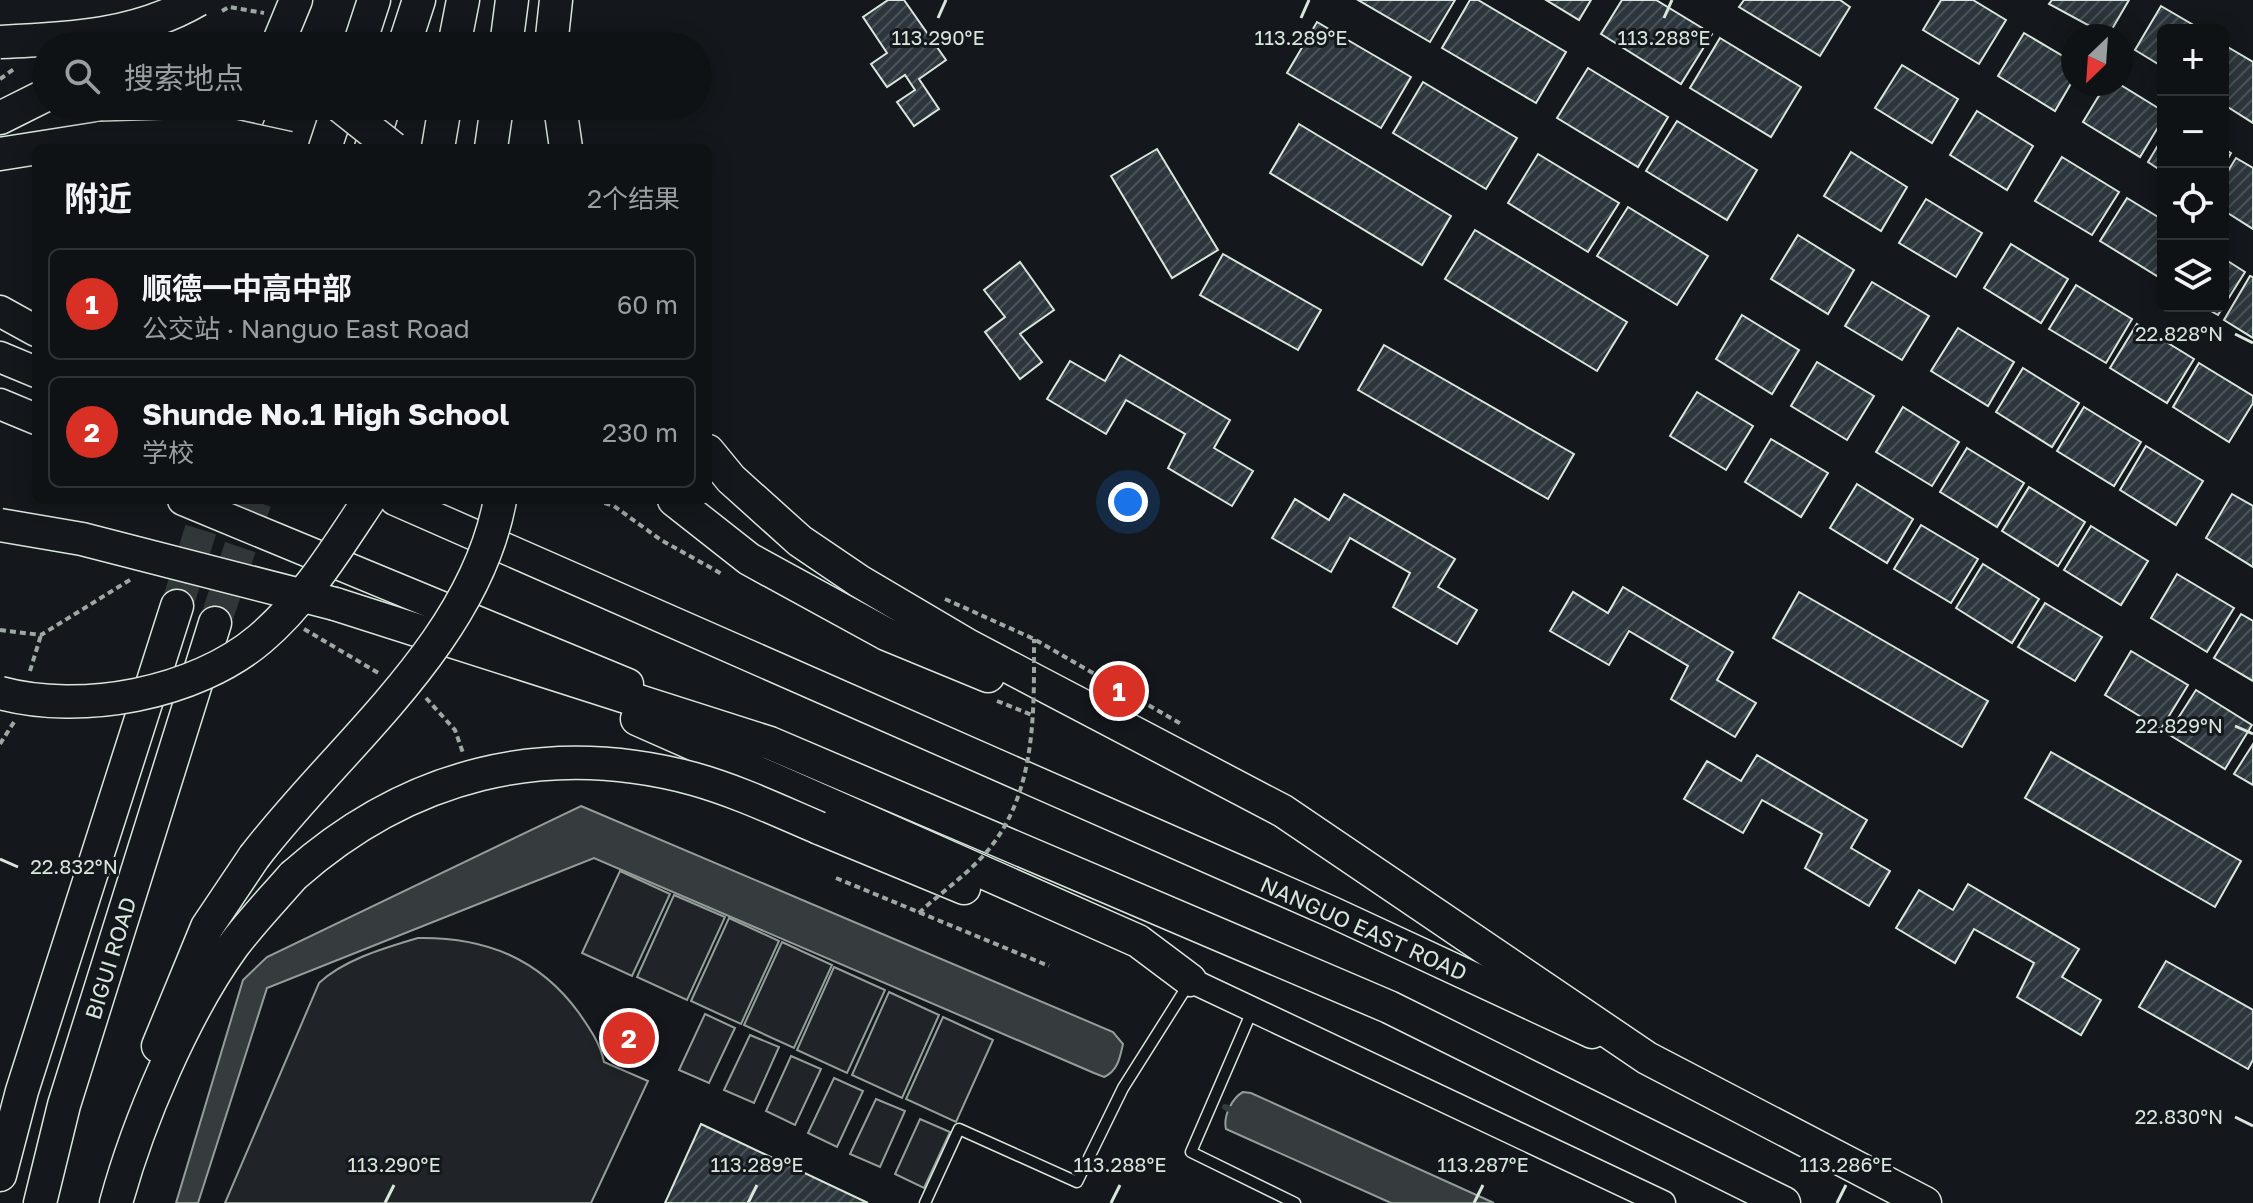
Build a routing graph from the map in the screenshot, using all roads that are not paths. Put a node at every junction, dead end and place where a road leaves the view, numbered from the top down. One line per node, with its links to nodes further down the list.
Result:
1 (296, 0): 9 (highway)
2 (374, 0): 10 (highway)
3 (419, 0): 11 (highway)
4 (463, 0): 12 (highway)
5 (512, 0): 13 (highway)
6 (556, 0): 14 (highway)
7 (207, 7): 8 (highway, bridge)
8 (114, 32)
9 (273, 32)
10 (364, 32)
11 (409, 32)
12 (457, 32)
13 (508, 32)
14 (553, 32)
15 (32, 40): 16 (highway, bridge)
16 (0, 42)
17 (32, 102): 18 (highway)
18 (0, 118)
19 (246, 120): 27 (highway)
20 (335, 120): 29 (highway)
21 (358, 120): 31 (highway, bridge)
22 (380, 120): 30 (highway)
23 (443, 120): 32 (highway)
24 (495, 120): 33 (highway)
25 (562, 120): 34 (highway)
26 (63, 144): 28 (highway, bridge)
27 (237, 144)
28 (271, 144)
29 (326, 144)
30 (372, 144)
31 (388, 144)
32 (439, 144)
33 (492, 144)
34 (565, 144)
35 (32, 149): 36 (highway, bridge)
36 (0, 154)
37 (0, 311): 38 (main road)
38 (32, 329)
39 (0, 334): 40 (main road)
40 (32, 345)
41 (0, 357): 42 (main road)
42 (32, 370)
43 (0, 404): 44 (main road)
44 (32, 417)
45 (0, 424): 46 (main road)
46 (32, 437)
47 (712, 456): 60 (highway)
48 (193, 504): 55 (main road)
49 (247, 504): 55 (main road)
50 (366, 504): 59 (highway, bridge)
51 (404, 504): 64 (main road, NANGUO EAST ROAD)
52 (499, 504): 65 (highway, bridge)
53 (679, 504): 60 (highway)
54 (0, 525): 58 (highway, bridge)
55 (279, 540): 61 (main road)
56 (177, 606): 66 (highway, BIGUI ROAD)
57 (215, 623): 67 (highway, BIGUI ROAD)
58 (492, 654): 61 (highway); 62 (highway)
59 (0, 693)
60 (1182, 739): 64 (highway)
61 (770, 743): 72 (highway)
62 (1190, 980): 63 (street); 65 (highway, bridge); 69 (lane)
63 (1253, 1009): 70 (lane); 71 (street)
64 (1647, 1058): 73 (highway, NANGUO EAST ROAD)
65 (130, 1149): 68 (highway)
66 (0, 1175)
67 (40, 1203)
68 (116, 1203)
69 (925, 1203)
70 (1295, 1203)
71 (1663, 1203)
72 (1784, 1203)
73 (1925, 1203)

